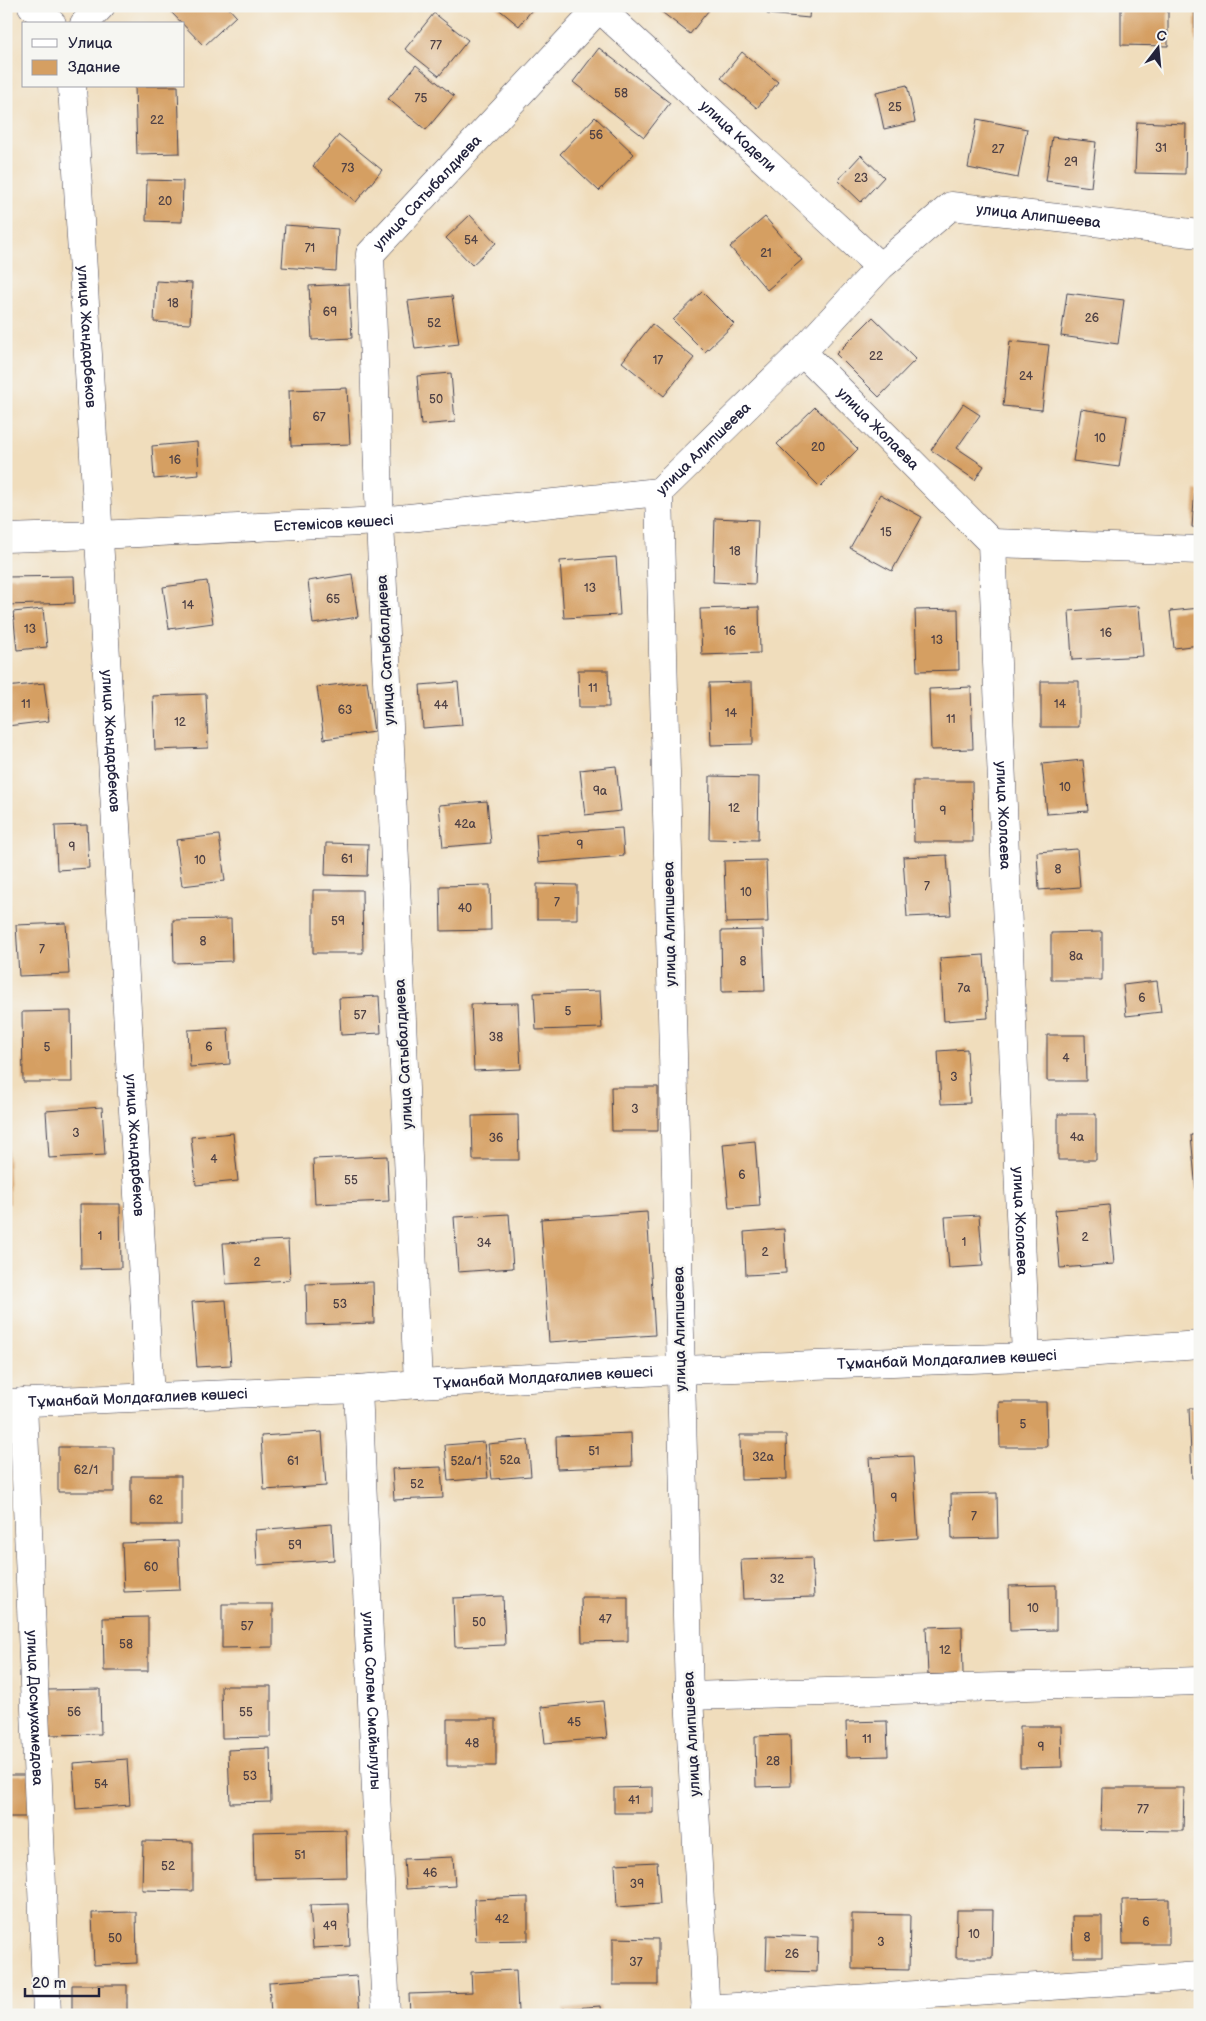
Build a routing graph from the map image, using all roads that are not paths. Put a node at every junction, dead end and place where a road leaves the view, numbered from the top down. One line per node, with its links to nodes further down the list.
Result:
1 (32, 6): 4 (street)
2 (101, 6): 5 (street)
3 (599, 7): 8 (street, улица Кодели); 11 (street, улица Сатыбалдиева)
4 (50, 22)
5 (86, 22)
6 (72, 88): 12 (street, улица Жандарбеков)
7 (1200, 234): 8 (street, улица Алипшеева)
8 (880, 267): 9 (street, улица Алипшеева)
9 (802, 352): 10 (street, улица Алипшеева); 14 (street, улица Жолаева)
10 (659, 492): 11 (street, Естемісов көшесі); 18 (street, улица Алипшеева)
11 (380, 521): 12 (street, Естемісов көшесі); 19 (street, улица Сатыбалдиева)
12 (98, 535): 13 (street, Естемісов көшесі); 21 (street, улица Жандарбеков)
13 (6, 538)
14 (992, 543): 15 (street); 17 (street, улица Жолаева)
15 (1200, 550)
16 (1200, 1345): 17 (street, Тұманбай Молдағалиев көшесі)
17 (1026, 1357): 18 (street, Тұманбай Молдағалиев көшесі)
18 (681, 1370): 19 (street, Тұманбай Молдағалиев көшесі); 24 (street, улица Алипшеева)
19 (418, 1384): 20 (street, Тұманбай Молдағалиев көшесі)
20 (358, 1389): 21 (street, Тұманбай Молдағалиев көшесі); 28 (street, улица Салем Смайылулы)
21 (150, 1396): 22 (street, Тұманбай Молдағалиев көшесі)
22 (14, 1402): 27 (street, улица Досмухамедова)
23 (1200, 1681): 24 (street)
24 (689, 1696): 26 (street, улица Алипшеева)
25 (1200, 1976): 26 (street)
26 (705, 2012)
27 (47, 2015)
28 (386, 2015)

